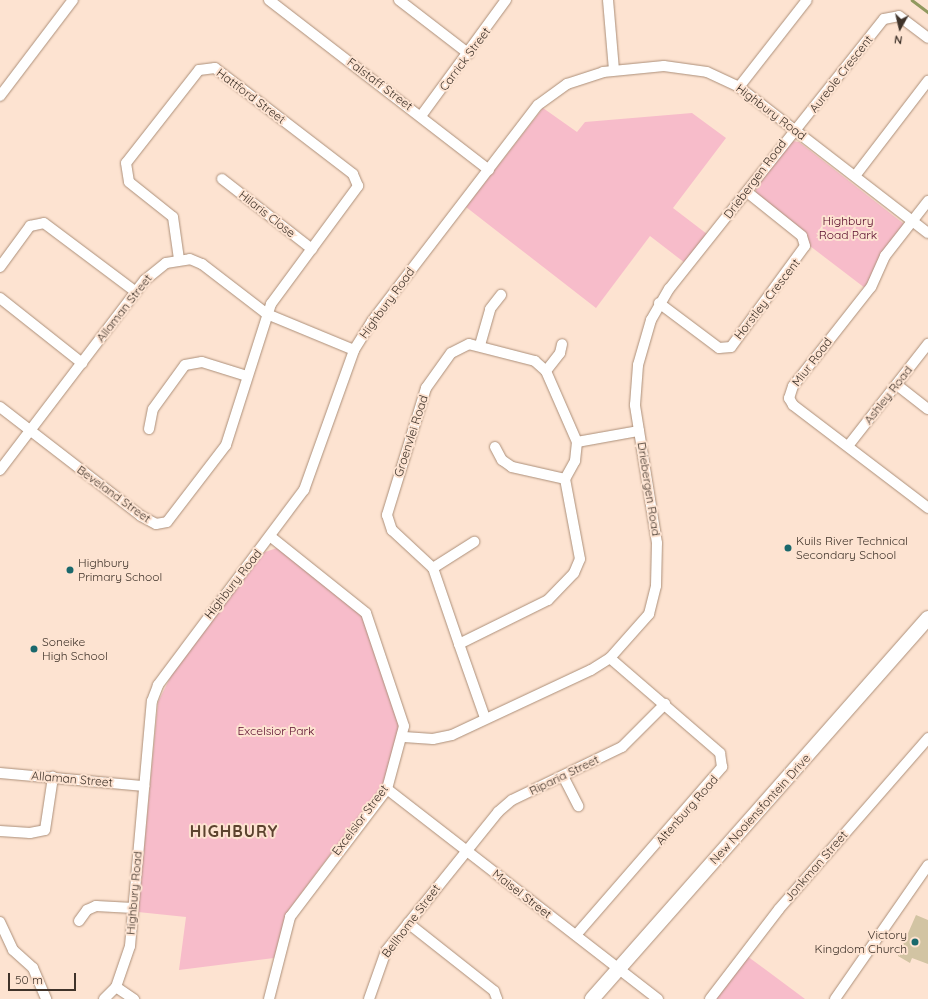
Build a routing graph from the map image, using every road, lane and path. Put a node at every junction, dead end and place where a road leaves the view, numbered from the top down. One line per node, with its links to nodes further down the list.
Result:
1 (73, 0): 12 (street)
2 (269, 0): 13 (street, Falstaff Street)
3 (399, 0): 8 (street)
4 (506, 0): 8 (street, Carrick Street)
5 (608, 0): 9 (street)
6 (807, 0): 11 (street)
7 (928, 38): 14 (street, Aureole Crescent)
8 (469, 54): 13 (street, Carrick Street)
9 (614, 70): 11 (street, Highbury Road); 15 (street, Highbury Road)
10 (928, 81): 16 (street)
11 (739, 86): 14 (street, Highbury Road)
12 (0, 96)
13 (421, 116): 15 (street, Falstaff Street)
14 (795, 130): 16 (street, Highbury Road); 18 (street, Driebergen Road)
15 (489, 170): 33 (street, Highbury Road)
16 (855, 176): 20 (street, Highbury Road)
17 (222, 179): 22 (street, Hilaris Close)
18 (747, 192): 28 (street, Driebergen Road); 28 (street, Horstley Crescent)
19 (928, 200): 20 (street)
20 (912, 221): 21 (street, Highbury Road); 44 (street, Miur Road)
21 (928, 233)
22 (312, 248): 23 (street, Hattford Street); 29 (street, Hattford Street)
23 (179, 259): 25 (street, Allaman Street); 29 (street)
24 (0, 267): 25 (street)
25 (136, 292): 34 (street, Allaman Street)
26 (501, 295): 32 (street)
27 (0, 298): 34 (street)
28 (659, 303): 42 (street, Driebergen Road)
29 (267, 314): 33 (street); 36 (street, Beveland Street)
30 (562, 344): 35 (street)
31 (928, 344): 37 (street, Ashley Road)
32 (480, 345): 35 (street, Groenvlei Road); 51 (street, Groenvlei Road)
33 (354, 350): 49 (street, Highbury Road)
34 (82, 363): 41 (street, Allaman Street)
35 (546, 371): 43 (street)
36 (247, 376): 40 (street); 41 (street, Beveland Street)
37 (897, 385): 39 (street); 44 (street, Ashley Road)
38 (0, 407): 41 (street)
39 (928, 409)
40 (149, 429)
41 (30, 431): 46 (street, Allaman Street)
42 (639, 432): 43 (street); 54 (street, Driebergen Road)
43 (577, 442): 47 (street)
44 (848, 446): 48 (street, Miur Road)
45 (495, 447): 47 (street)
46 (0, 470)
47 (565, 479): 53 (street)
48 (928, 508)
49 (270, 536): 57 (street, Excelsior Street); 62 (street, Highbury Road)
50 (474, 542): 51 (street)
51 (433, 568): 53 (street, Groenvlei Road)
52 (928, 618): 73 (street, New Nooiensfontein Drive)
53 (459, 644): 56 (street, Groenvlei Road)
54 (610, 658): 55 (street, Altenburg Road); 56 (street, Driebergen Road)
55 (665, 704): 60 (street, Riparia Street); 72 (street, Altenburg Road)
56 (485, 718): 57 (street, Driebergen Road)
57 (404, 737): 63 (street, Excelsior Street)
58 (928, 738): 83 (street, Jonkman Street)
59 (0, 773): 61 (street, Allaman Street)
60 (563, 776): 64 (street); 66 (street, Riparia Street)
61 (53, 777): 62 (street, Allaman Street); 65 (street)
62 (144, 786): 68 (street, Highbury Road)
63 (387, 789): 66 (street, Maisel Street); 78 (street, Excelsior Street)
64 (578, 806)
65 (0, 831)
66 (467, 851): 71 (street, Bellhome Street); 72 (street, Maisel Street)
67 (928, 865): 84 (street)
68 (133, 908): 69 (street); 74 (street, Highbury Road)
69 (79, 921)
70 (0, 922): 75 (street)
71 (408, 923): 79 (street, Bellhome Street); 80 (street)
72 (576, 935): 73 (street, Maisel Street)
73 (619, 968): 81 (street, New Nooiensfontein Drive); 82 (street, Maisel Street)
74 (116, 987): 76 (street, Highbury Road); 77 (street)
75 (46, 999)
76 (104, 999)
77 (134, 999)
78 (269, 999)
79 (369, 999)
80 (497, 999)
81 (592, 999)
82 (658, 999)
83 (710, 999)
84 (835, 999)

